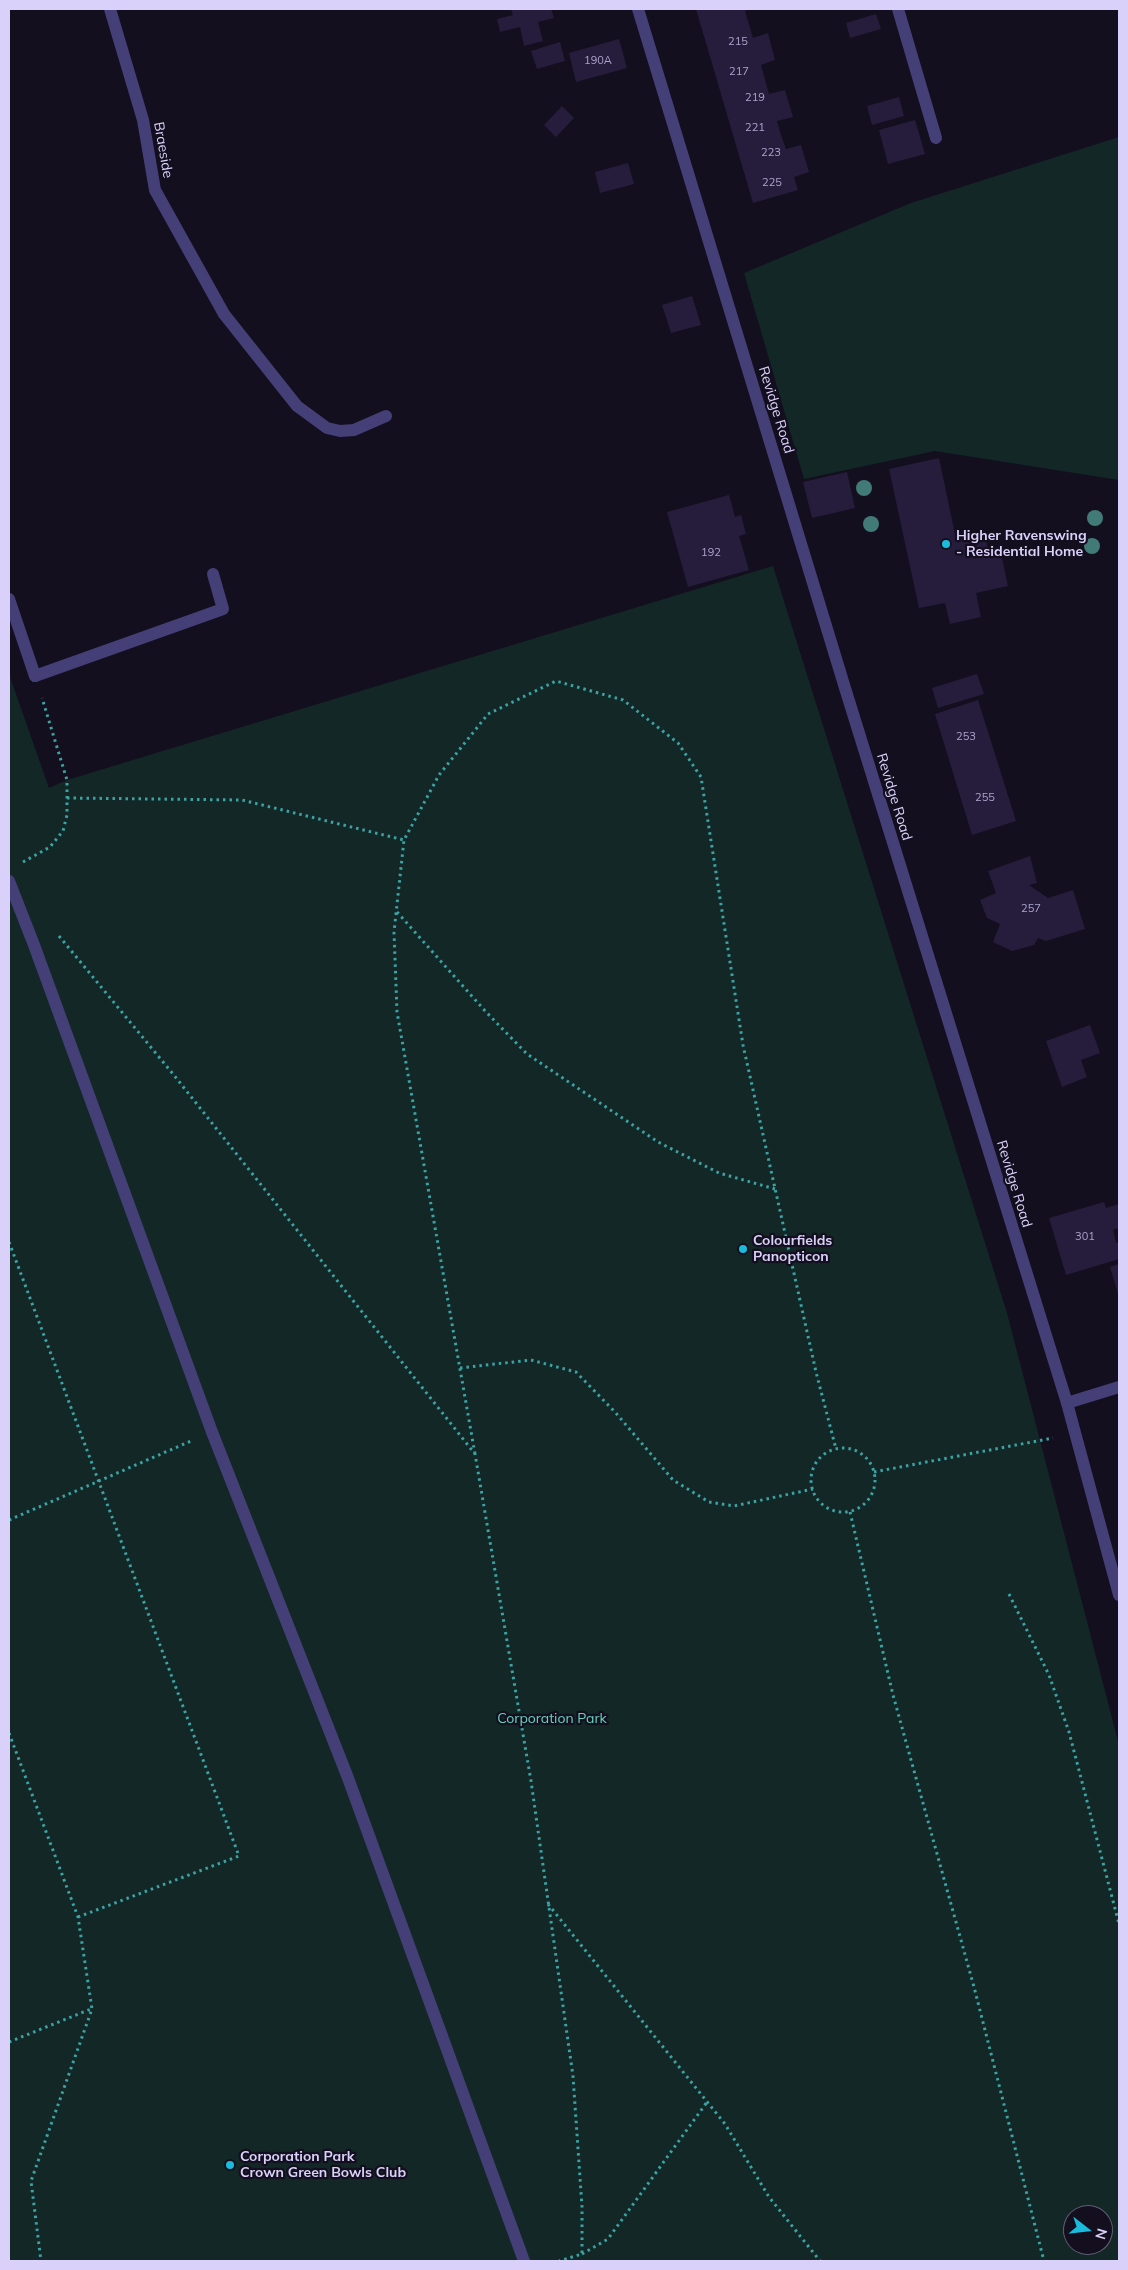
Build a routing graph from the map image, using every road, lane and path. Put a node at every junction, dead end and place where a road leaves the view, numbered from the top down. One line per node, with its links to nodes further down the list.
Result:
1 (110, 9): 5 (street, Braeside)
2 (638, 9): 19 (street, Revidge Road)
3 (898, 9): 4 (street)
4 (936, 138)
5 (386, 416)
6 (213, 574): 8 (street)
7 (9, 599): 8 (street)
8 (35, 676): 9 (path)
9 (68, 798): 10 (path); 11 (path)
10 (404, 840): 13 (path); 15 (path)
11 (17, 865)
12 (9, 881): 20 (street)
13 (397, 912): 15 (path); 17 (path)
14 (53, 930): 23 (path)
15 (776, 1190): 22 (path)
16 (9, 1242): 25 (path)
17 (460, 1368): 23 (path); 26 (path)
18 (1119, 1387): 19 (street)
19 (1066, 1403): 21 (street, Revidge Road)
20 (212, 1432): 25 (path); 40 (street)
21 (1074, 1434): 24 (path); 30 (street, Revidge Road)
22 (836, 1449): 24 (path); 26 (path)
23 (475, 1454): 32 (path)
24 (874, 1472): 27 (path)
25 (98, 1481): 28 (path); 33 (path)
26 (812, 1489): 27 (path)
27 (850, 1512): 43 (path)
28 (9, 1520)
29 (1009, 1594): 34 (path)
30 (1119, 1596)
31 (9, 1733): 33 (path)
32 (548, 1903): 37 (path); 38 (path)
33 (78, 1916): 35 (path)
34 (1119, 1924)
35 (92, 2009): 36 (path); 39 (path)
36 (9, 2042)
37 (707, 2102): 38 (path); 42 (path)
38 (582, 2254): 41 (path)
39 (41, 2261)
40 (524, 2261)
41 (559, 2261)
42 (820, 2261)
43 (1044, 2261)

